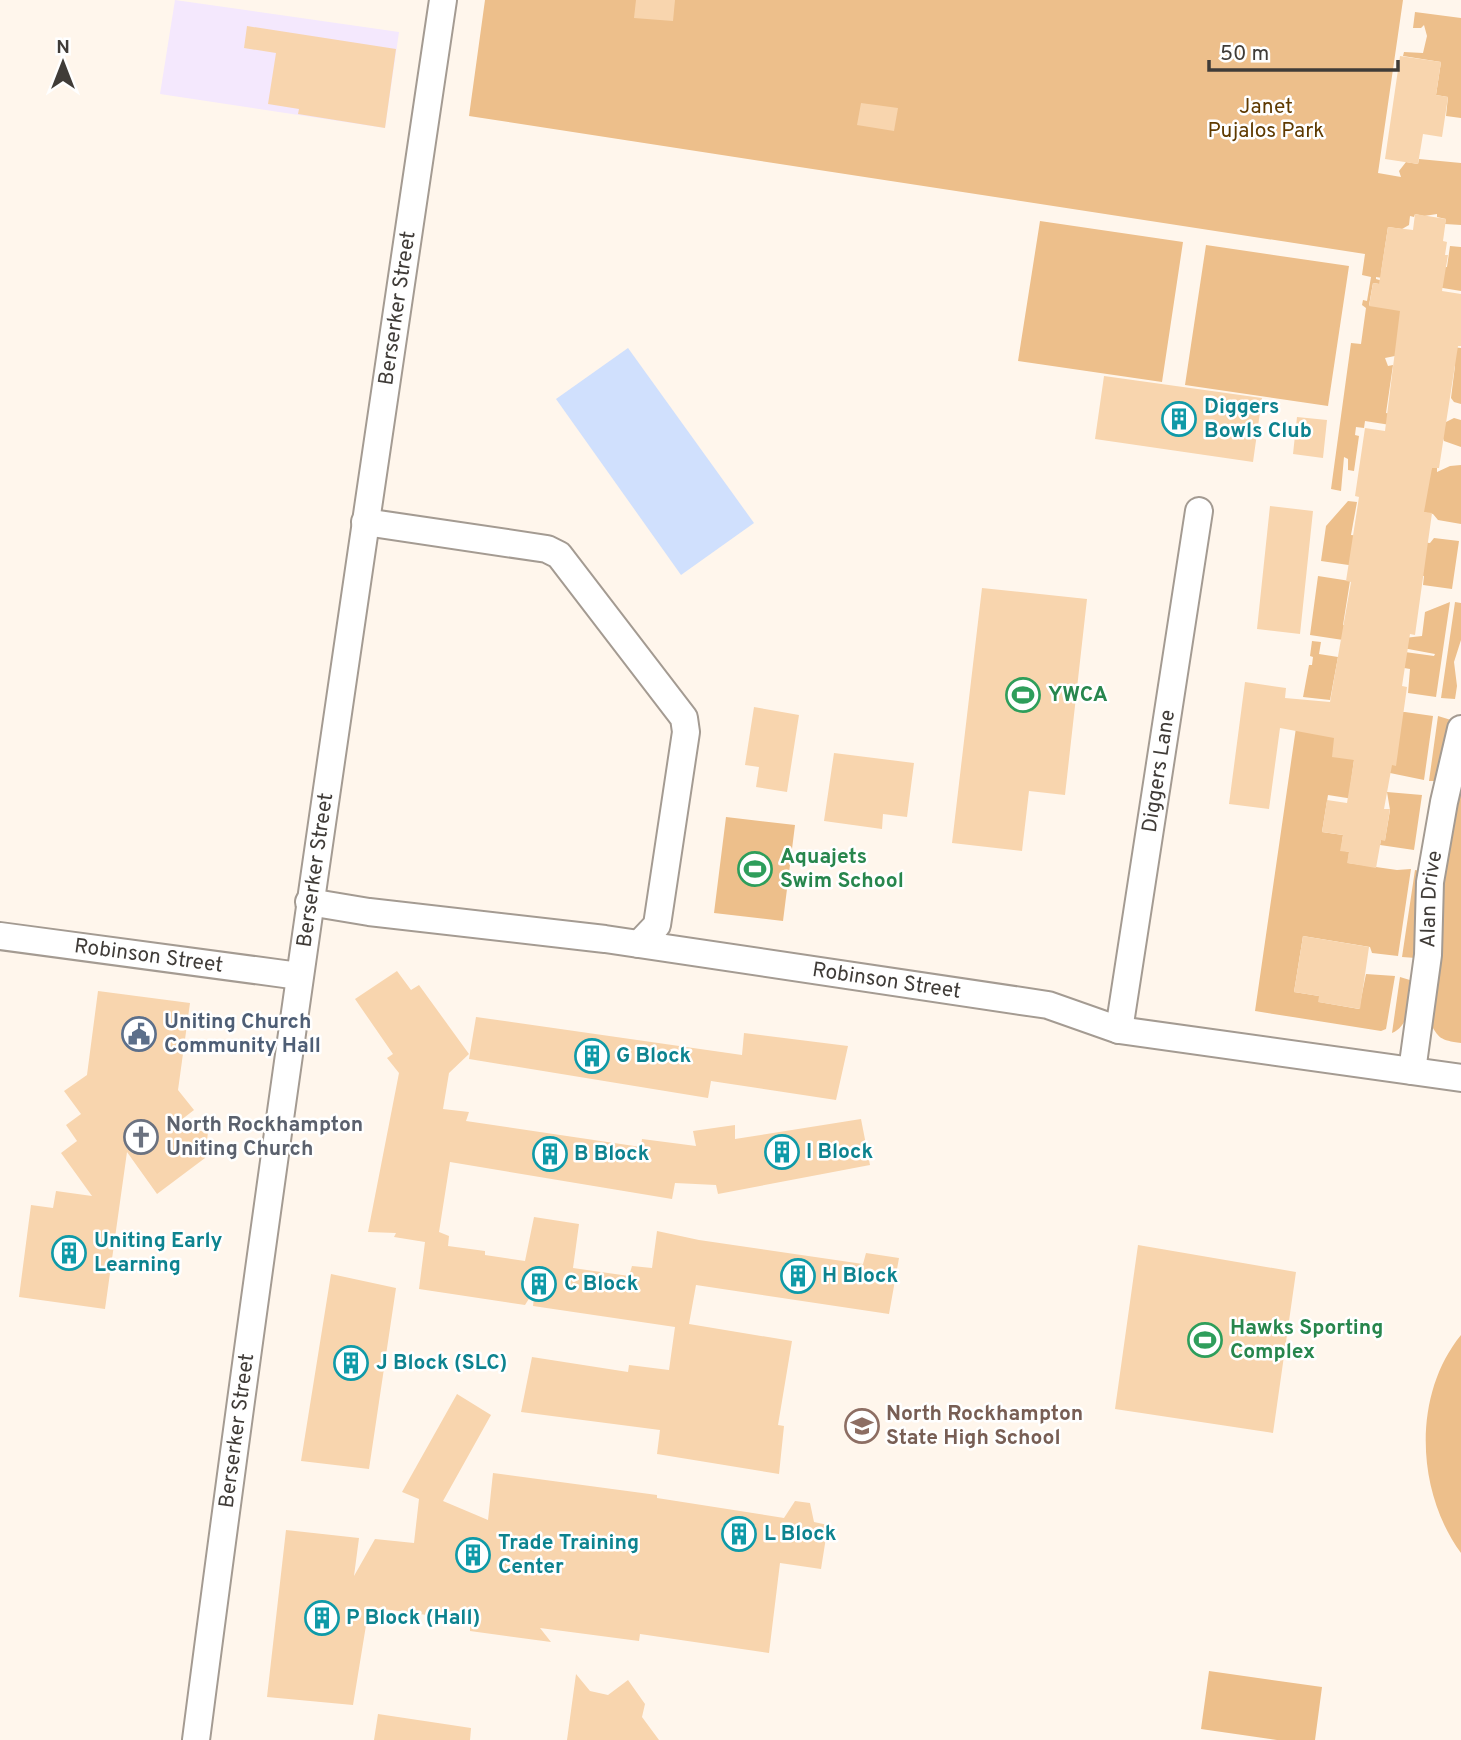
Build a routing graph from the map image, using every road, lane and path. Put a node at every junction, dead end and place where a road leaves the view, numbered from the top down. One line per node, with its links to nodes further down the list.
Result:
1 (443, 0): 3 (street, Berserker Street)
2 (1199, 511): 9 (street, Diggers Lane)
3 (365, 522): 5 (street, Berserker Street); 7 (street)
4 (1461, 729): 10 (street, Alan Drive)
5 (309, 902): 7 (street, Robinson Street); 8 (street, Berserker Street)
6 (0, 936): 8 (street, Robinson Street)
7 (639, 944): 9 (street, Robinson Street)
8 (299, 976): 12 (street, Berserker Street)
9 (1119, 1030): 10 (street, Robinson Street)
10 (1412, 1071): 11 (street, Robinson Street)
11 (1461, 1078)
12 (195, 1740)

